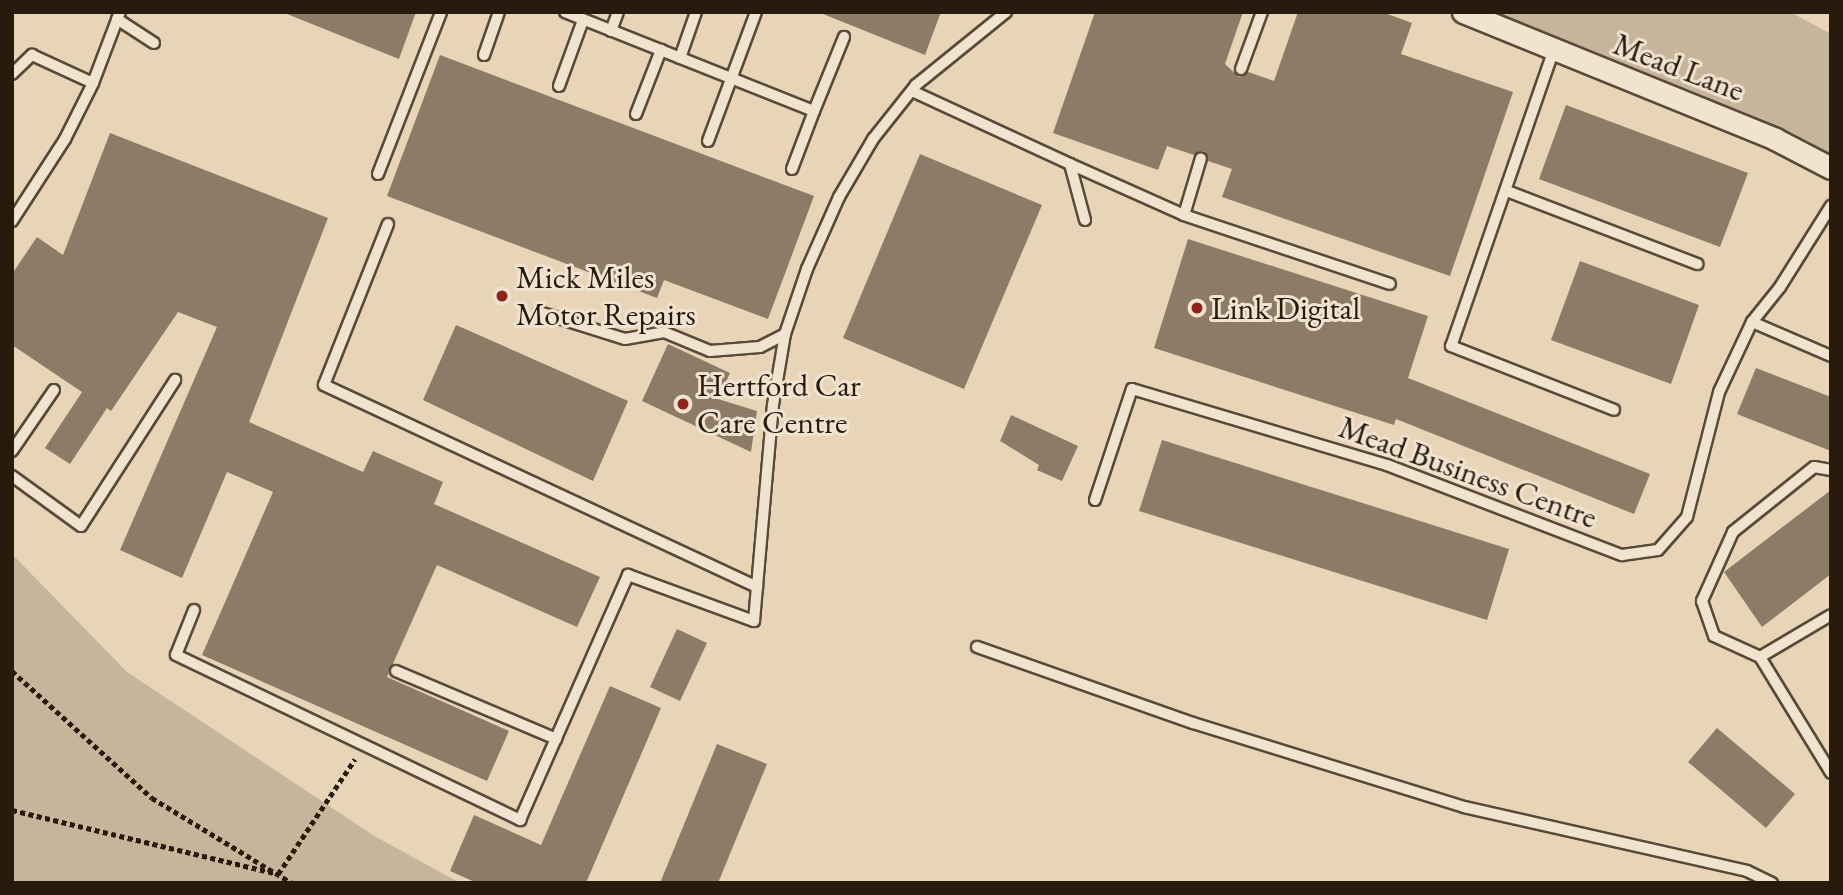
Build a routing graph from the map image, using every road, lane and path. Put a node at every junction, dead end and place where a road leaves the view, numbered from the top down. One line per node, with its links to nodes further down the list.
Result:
1 (441, 12): 32 (lane)
2 (499, 12): 17 (lane)
3 (565, 12): 11 (lane)
4 (618, 12): 12 (lane)
5 (696, 12): 18 (lane)
6 (756, 12): 21 (lane)
7 (1006, 12): 24 (lane)
8 (1262, 12): 19 (lane)
9 (1463, 12): 16 (street, Mead Lane)
10 (119, 15): 14 (lane); 22 (lane)
11 (583, 19): 12 (lane); 23 (lane)
12 (611, 31): 15 (lane)
13 (844, 37): 25 (lane)
14 (154, 43)
15 (661, 50): 18 (lane); 26 (lane)
16 (1553, 52): 30 (street, Mead Lane); 33 (lane)
17 (484, 55)
18 (680, 58): 21 (lane)
19 (1241, 69)
20 (12, 74): 22 (lane)
21 (731, 78): 25 (lane); 27 (lane)
22 (93, 83): 37 (lane)
23 (559, 86)
24 (912, 91): 29 (lane); 43 (lane)
25 (814, 111): 31 (lane)
26 (636, 114)
27 (708, 141)
28 (1201, 158): 35 (lane)
29 (1070, 164): 35 (lane); 36 (lane)
30 (1831, 168)
31 (792, 169)
32 (378, 174)
33 (1507, 191): 39 (lane); 47 (lane)
34 (1831, 206): 42 (lane, Mead Business Centre)
35 (1184, 215): 40 (lane)
36 (1085, 220)
37 (12, 221)
38 (388, 224): 52 (lane)
39 (1697, 264)
40 (1390, 284)
41 (539, 312): 43 (lane)
42 (1752, 323): 44 (lane); 51 (lane, Mead Business Centre)
43 (785, 334): 52 (lane)
44 (1831, 356)
45 (175, 380): 50 (lane)
46 (54, 390): 48 (lane)
47 (1614, 410)
48 (12, 451)
49 (1831, 470): 56 (lane)
50 (12, 476)
51 (1095, 500)
52 (757, 587): 59 (lane)
53 (194, 610): 60 (lane)
54 (1831, 615): 56 (lane)
55 (977, 647): 65 (lane)
56 (1760, 657): 61 (lane)
57 (12, 671): 63 (path)
58 (396, 671): 59 (lane)
59 (556, 739): 60 (lane)
60 (364, 745): 63 (path)
61 (1831, 773)
62 (12, 810): 63 (path)
63 (278, 874): 64 (path)
64 (292, 883)
65 (1772, 883)

